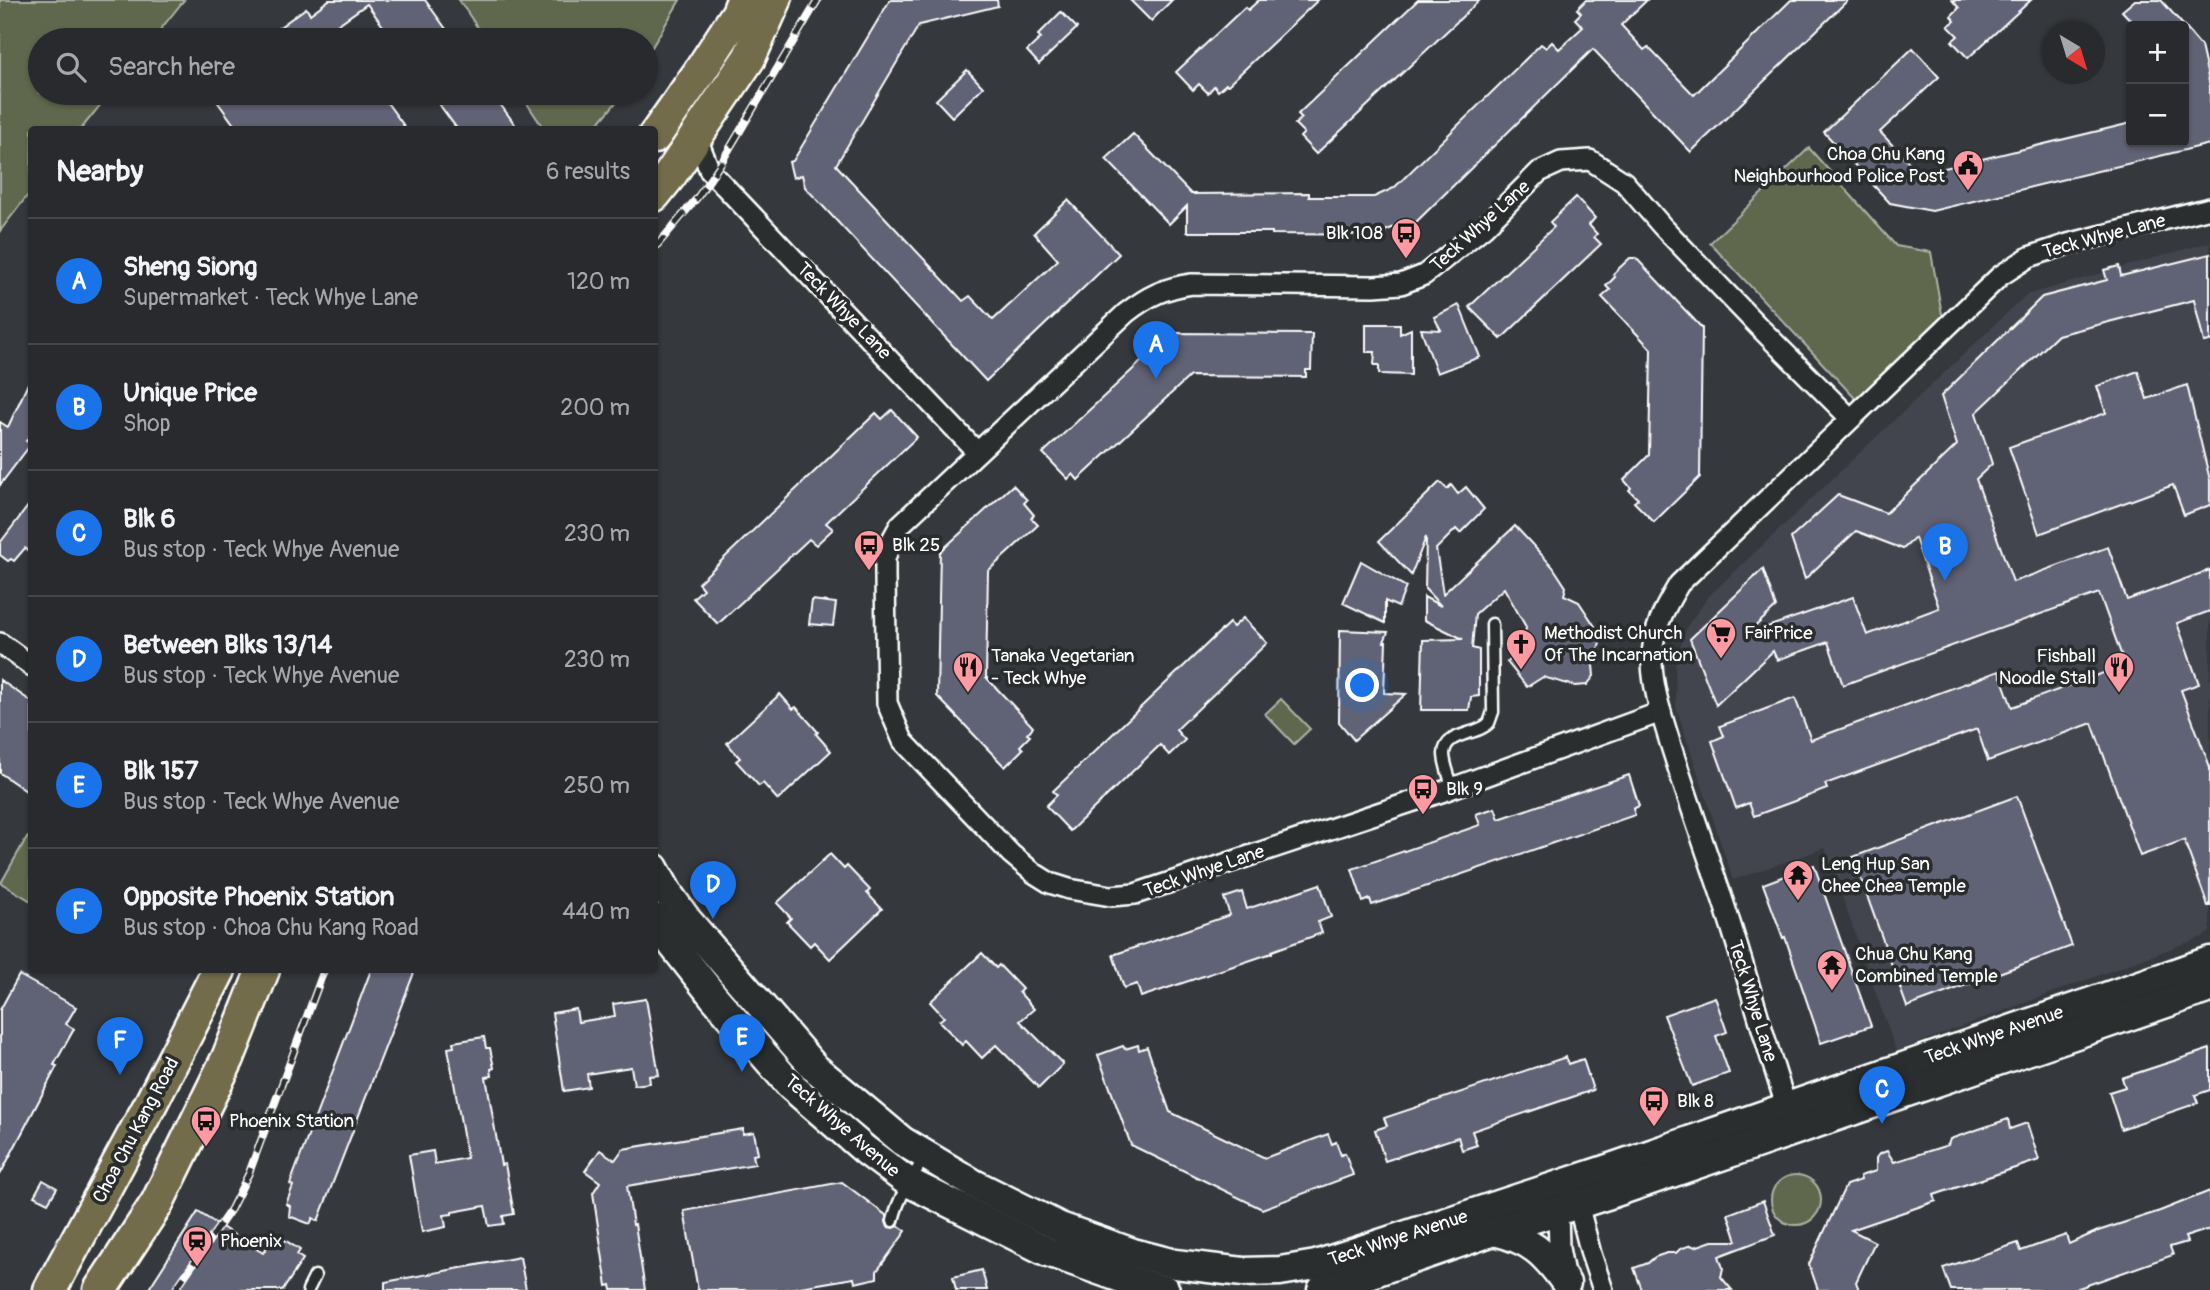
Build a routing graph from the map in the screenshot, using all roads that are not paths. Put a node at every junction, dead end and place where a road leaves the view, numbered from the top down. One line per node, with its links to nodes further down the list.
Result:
1 (743, 0): 3 (main road)
2 (775, 0): 4 (main road)
3 (658, 131)
4 (696, 136): 5 (street, Teck Whye Lane); 6 (main road)
5 (710, 171): 6 (street); 9 (street, Teck Whye Lane)
6 (662, 185)
7 (2210, 208): 8 (street, Teck Whye Lane)
8 (1850, 418): 9 (street, Teck Whye Lane); 13 (street, Teck Whye Lane)
9 (977, 452): 14 (street, Teck Whye Lane)
10 (1492, 624): 14 (lane)
11 (0, 643): 12 (street)
12 (28, 663)
13 (1661, 712): 14 (street, Teck Whye Lane); 23 (street, Teck Whye Lane)
14 (1452, 787)
15 (658, 875): 24 (main road, Teck Whye Avenue)
16 (658, 924): 26 (main road, Teck Whye Avenue)
17 (2210, 961): 23 (main road, Teck Whye Avenue)
18 (217, 973): 22 (main road, Choa Chu Kang Road)
19 (262, 973): 21 (main road)
20 (2210, 988): 23 (main road, Teck Whye Avenue)
21 (207, 1102): 22 (main road); 28 (main road)
22 (151, 1103): 25 (main road, Choa Chu Kang Road)
23 (1791, 1118): 27 (main road, Teck Whye Avenue)
24 (926, 1155): 26 (lane); 32 (main road, Teck Whye Avenue)
25 (112, 1177): 28 (main road); 34 (main road, Choa Chu Kang Road)
26 (908, 1182): 29 (lane); 32 (main road, Teck Whye Avenue)
27 (1565, 1196): 30 (main road, Teck Whye Avenue); 32 (main road, Teck Whye Avenue); 33 (street); 38 (street)
28 (157, 1203): 35 (main road)
29 (893, 1221)
30 (1494, 1231): 33 (main road); 37 (main road, Teck Whye Avenue)
31 (315, 1276): 36 (lane)
32 (1170, 1281)
33 (1567, 1286)
34 (50, 1290)
35 (100, 1290)
36 (308, 1290)
37 (1322, 1290)
38 (1603, 1290)

